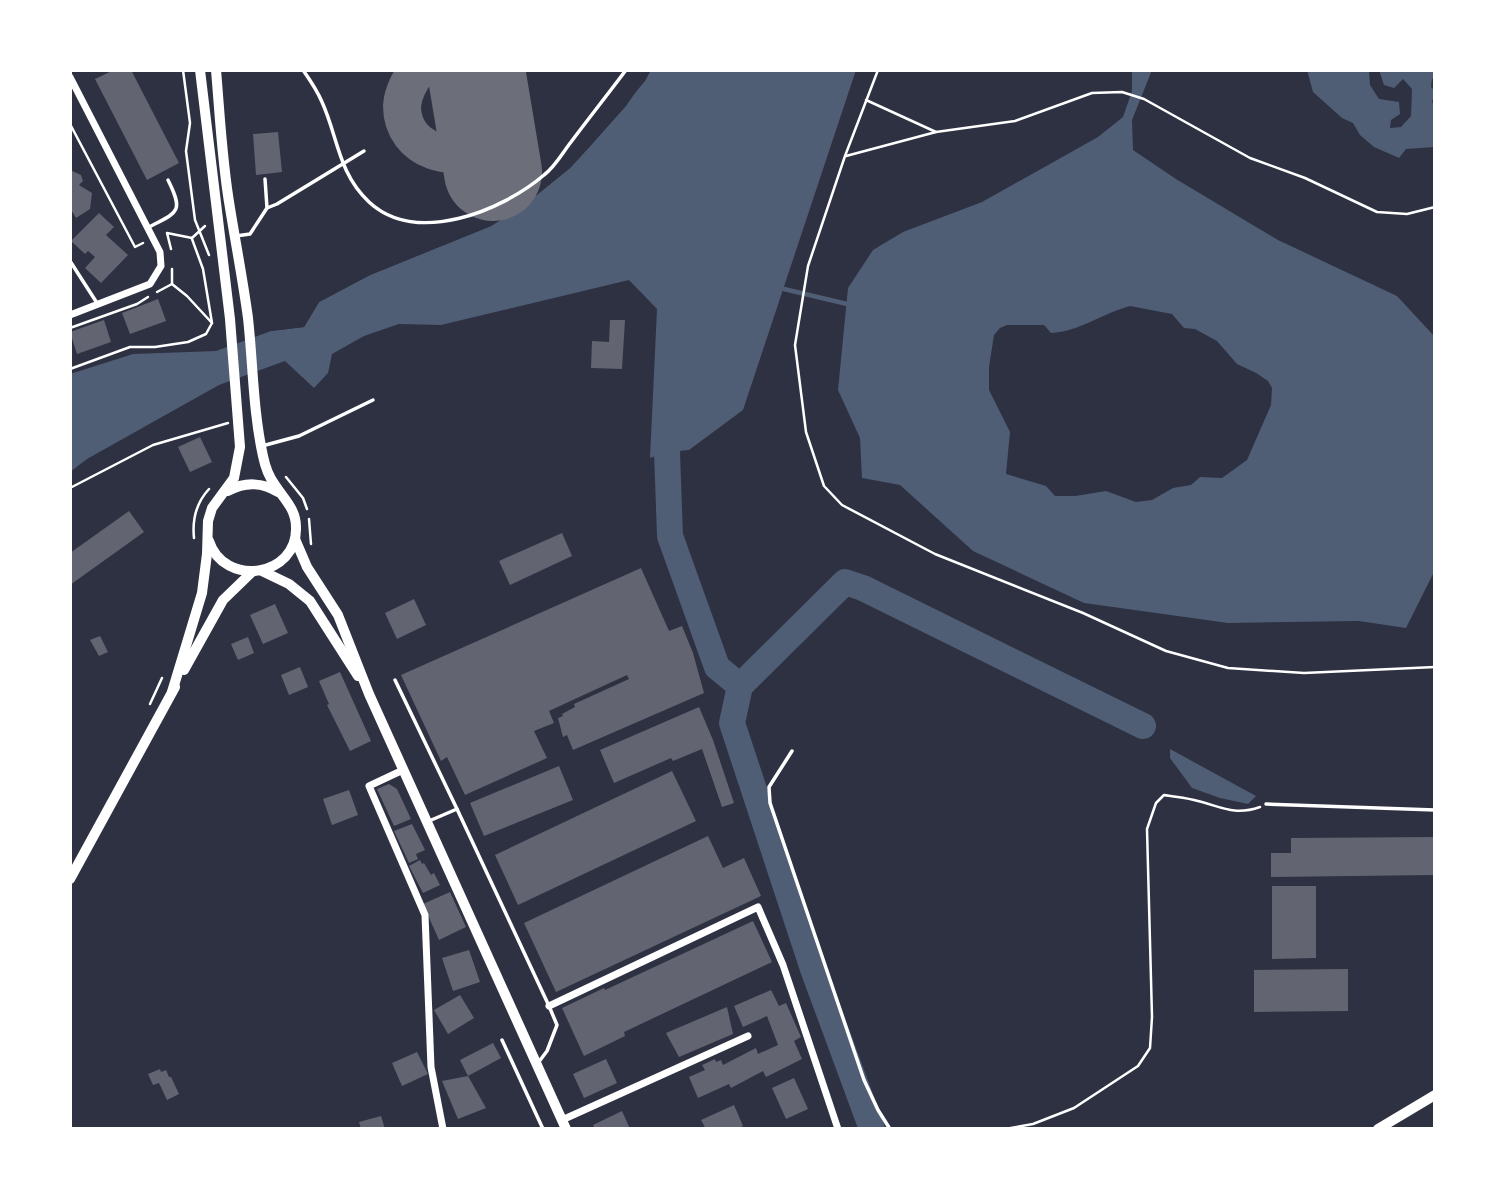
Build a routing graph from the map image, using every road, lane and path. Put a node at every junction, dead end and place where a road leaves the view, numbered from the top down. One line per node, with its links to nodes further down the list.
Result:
1 (183, 70): 23 (path)
2 (200, 70): 34 (main road)
3 (216, 70): 20 (main road)
4 (303, 70): 13 (lane)
5 (626, 70): 13 (lane)
6 (878, 70): 8 (path)
7 (71, 80): 18 (street)
8 (866, 100): 10 (path); 12 (path)
9 (70, 124): 21 (path)
10 (936, 132): 12 (path); 16 (path)
11 (364, 151): 13 (lane)
12 (845, 156): 40 (path)
13 (342, 163): 17 (lane)
14 (265, 179): 17 (lane)
15 (168, 180): 18 (lane)
16 (1435, 207)
17 (267, 208): 20 (lane)
18 (147, 228): 25 (street)
19 (167, 233): 27 (path)
20 (234, 236): 31 (main road)
21 (143, 243)
22 (70, 261): 25 (lane)
23 (212, 264)
24 (172, 284): 27 (path)
25 (98, 305): 26 (street)
26 (70, 316)
27 (212, 323): 28 (path)
28 (70, 369)
29 (373, 400): 31 (lane)
30 (227, 435): 33 (path)
31 (261, 446): 35 (main road)
32 (212, 485): 38 (path)
33 (70, 488)
34 (225, 492): 35 (main road); 36 (main road)
35 (283, 496): 37 (main road)
36 (208, 535): 39 (main road); 43 (main road)
37 (295, 539): 39 (main road); 44 (main road)
38 (196, 546)
39 (257, 572): 43 (main road); 44 (main road)
40 (1435, 667)
41 (166, 668): 45 (path)
42 (395, 680): 49 (lane)
43 (172, 692): 52 (main road)
44 (369, 694): 47 (main road)
45 (145, 714)
46 (792, 751): 62 (lane)
47 (404, 770): 51 (main road); 59 (street)
48 (1266, 804): 50 (lane); 63 (path)
49 (457, 809): 51 (lane); 53 (lane)
50 (1435, 810)
51 (427, 822): 56 (main road)
52 (70, 879)
53 (549, 1006): 56 (lane); 61 (street)
54 (748, 1036): 58 (street)
55 (502, 1040): 60 (lane)
56 (537, 1064): 58 (main road)
57 (1435, 1094): 64 (main road)
58 (564, 1125)
59 (443, 1129)
60 (543, 1129)
61 (838, 1129)
62 (890, 1129)
63 (1005, 1129)
64 (1378, 1129)

